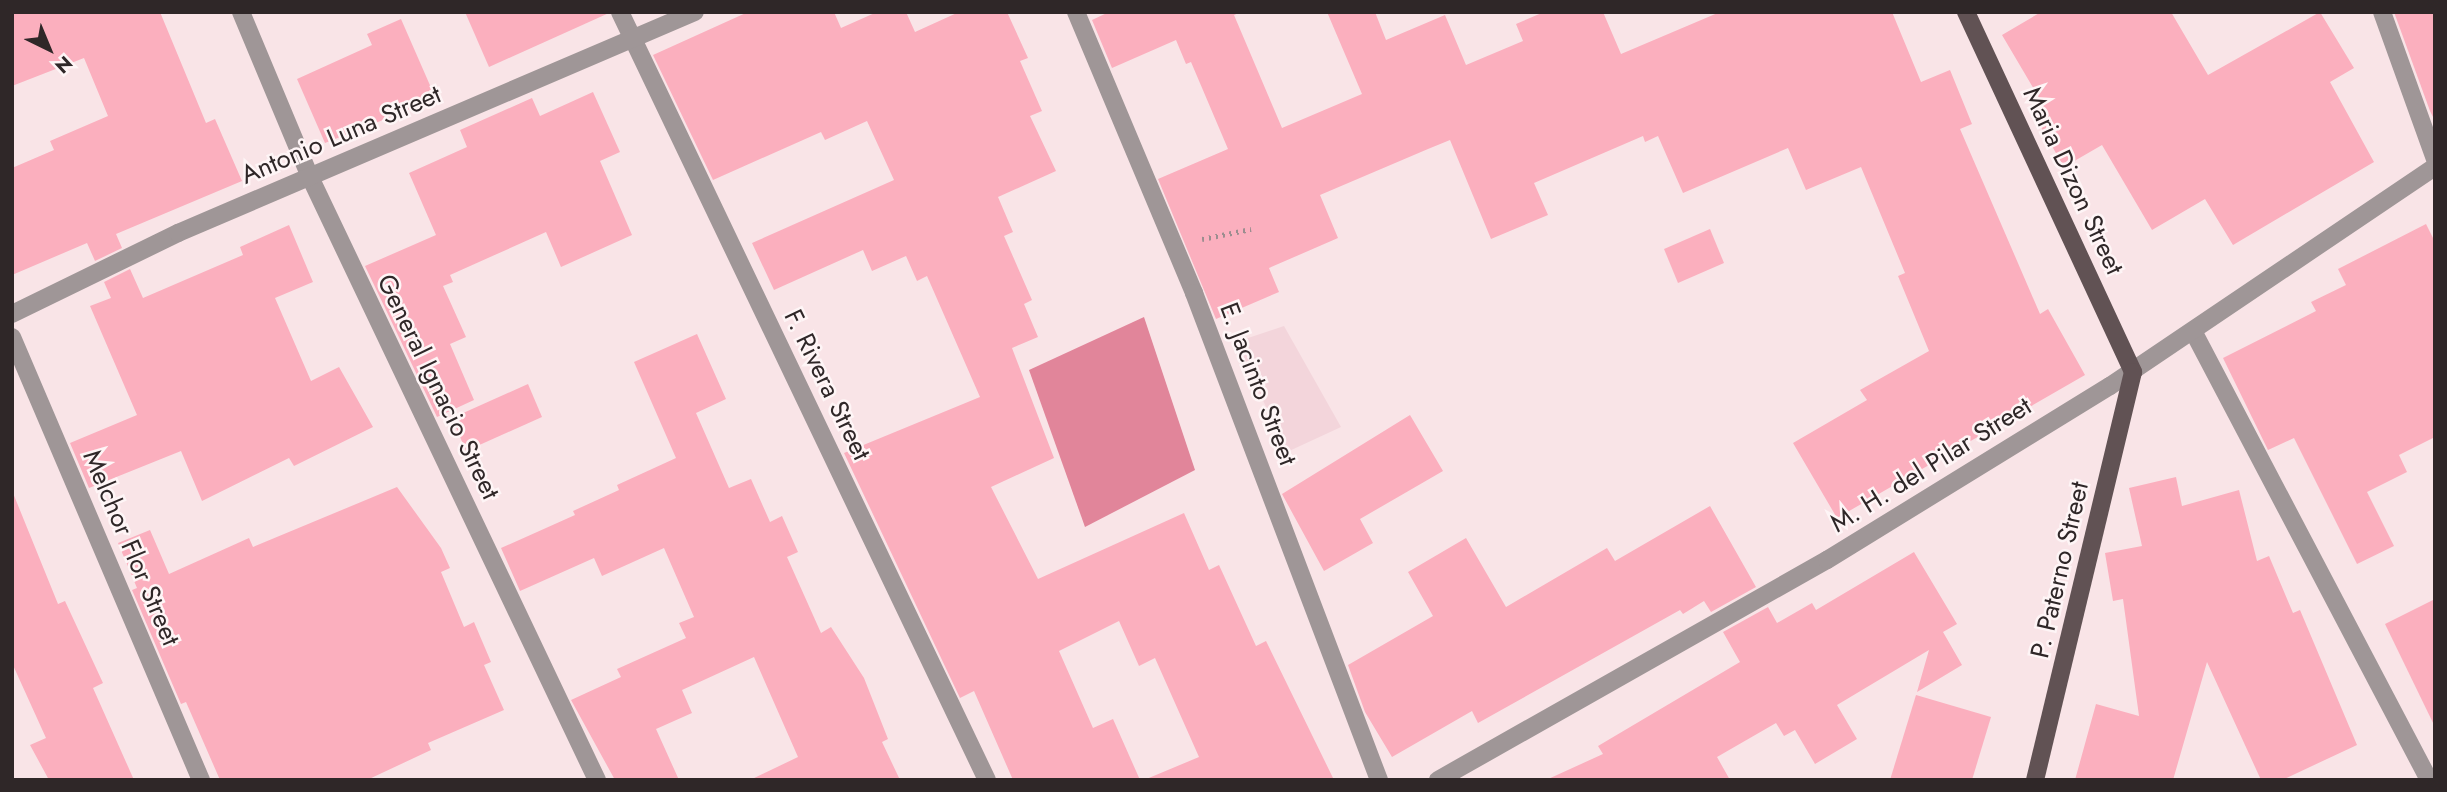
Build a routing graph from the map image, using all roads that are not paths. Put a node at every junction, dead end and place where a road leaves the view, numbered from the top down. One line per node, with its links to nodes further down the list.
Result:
1 (241, 12): 10 (street, General Ignacio Street)
2 (620, 12): 7 (street, F. Rivera Street)
3 (695, 12): 7 (street, Antonio Luna Street)
4 (1076, 12): 18 (street, E. Jacinto Street)
5 (1966, 12): 14 (main road, Maria Dizon Street)
6 (2382, 12): 8 (street)
7 (633, 39): 10 (street, Antonio Luna Street); 17 (street, F. Rivera Street)
8 (2435, 159)
9 (2435, 167): 12 (street, M. H. del Pilar Street)
10 (310, 177): 11 (street, Antonio Luna Street); 16 (street, General Ignacio Street)
11 (12, 314)
12 (2193, 331): 14 (street, M. H. del Pilar Street); 21 (street)
13 (12, 337): 15 (street, Melchor Flor Street)
14 (2133, 372): 19 (street, M. H. del Pilar Street); 20 (main road, P. Paterno Street)
15 (201, 780)
16 (597, 780)
17 (987, 780)
18 (1379, 780)
19 (1438, 780)
20 (2035, 780)
21 (2429, 780)

